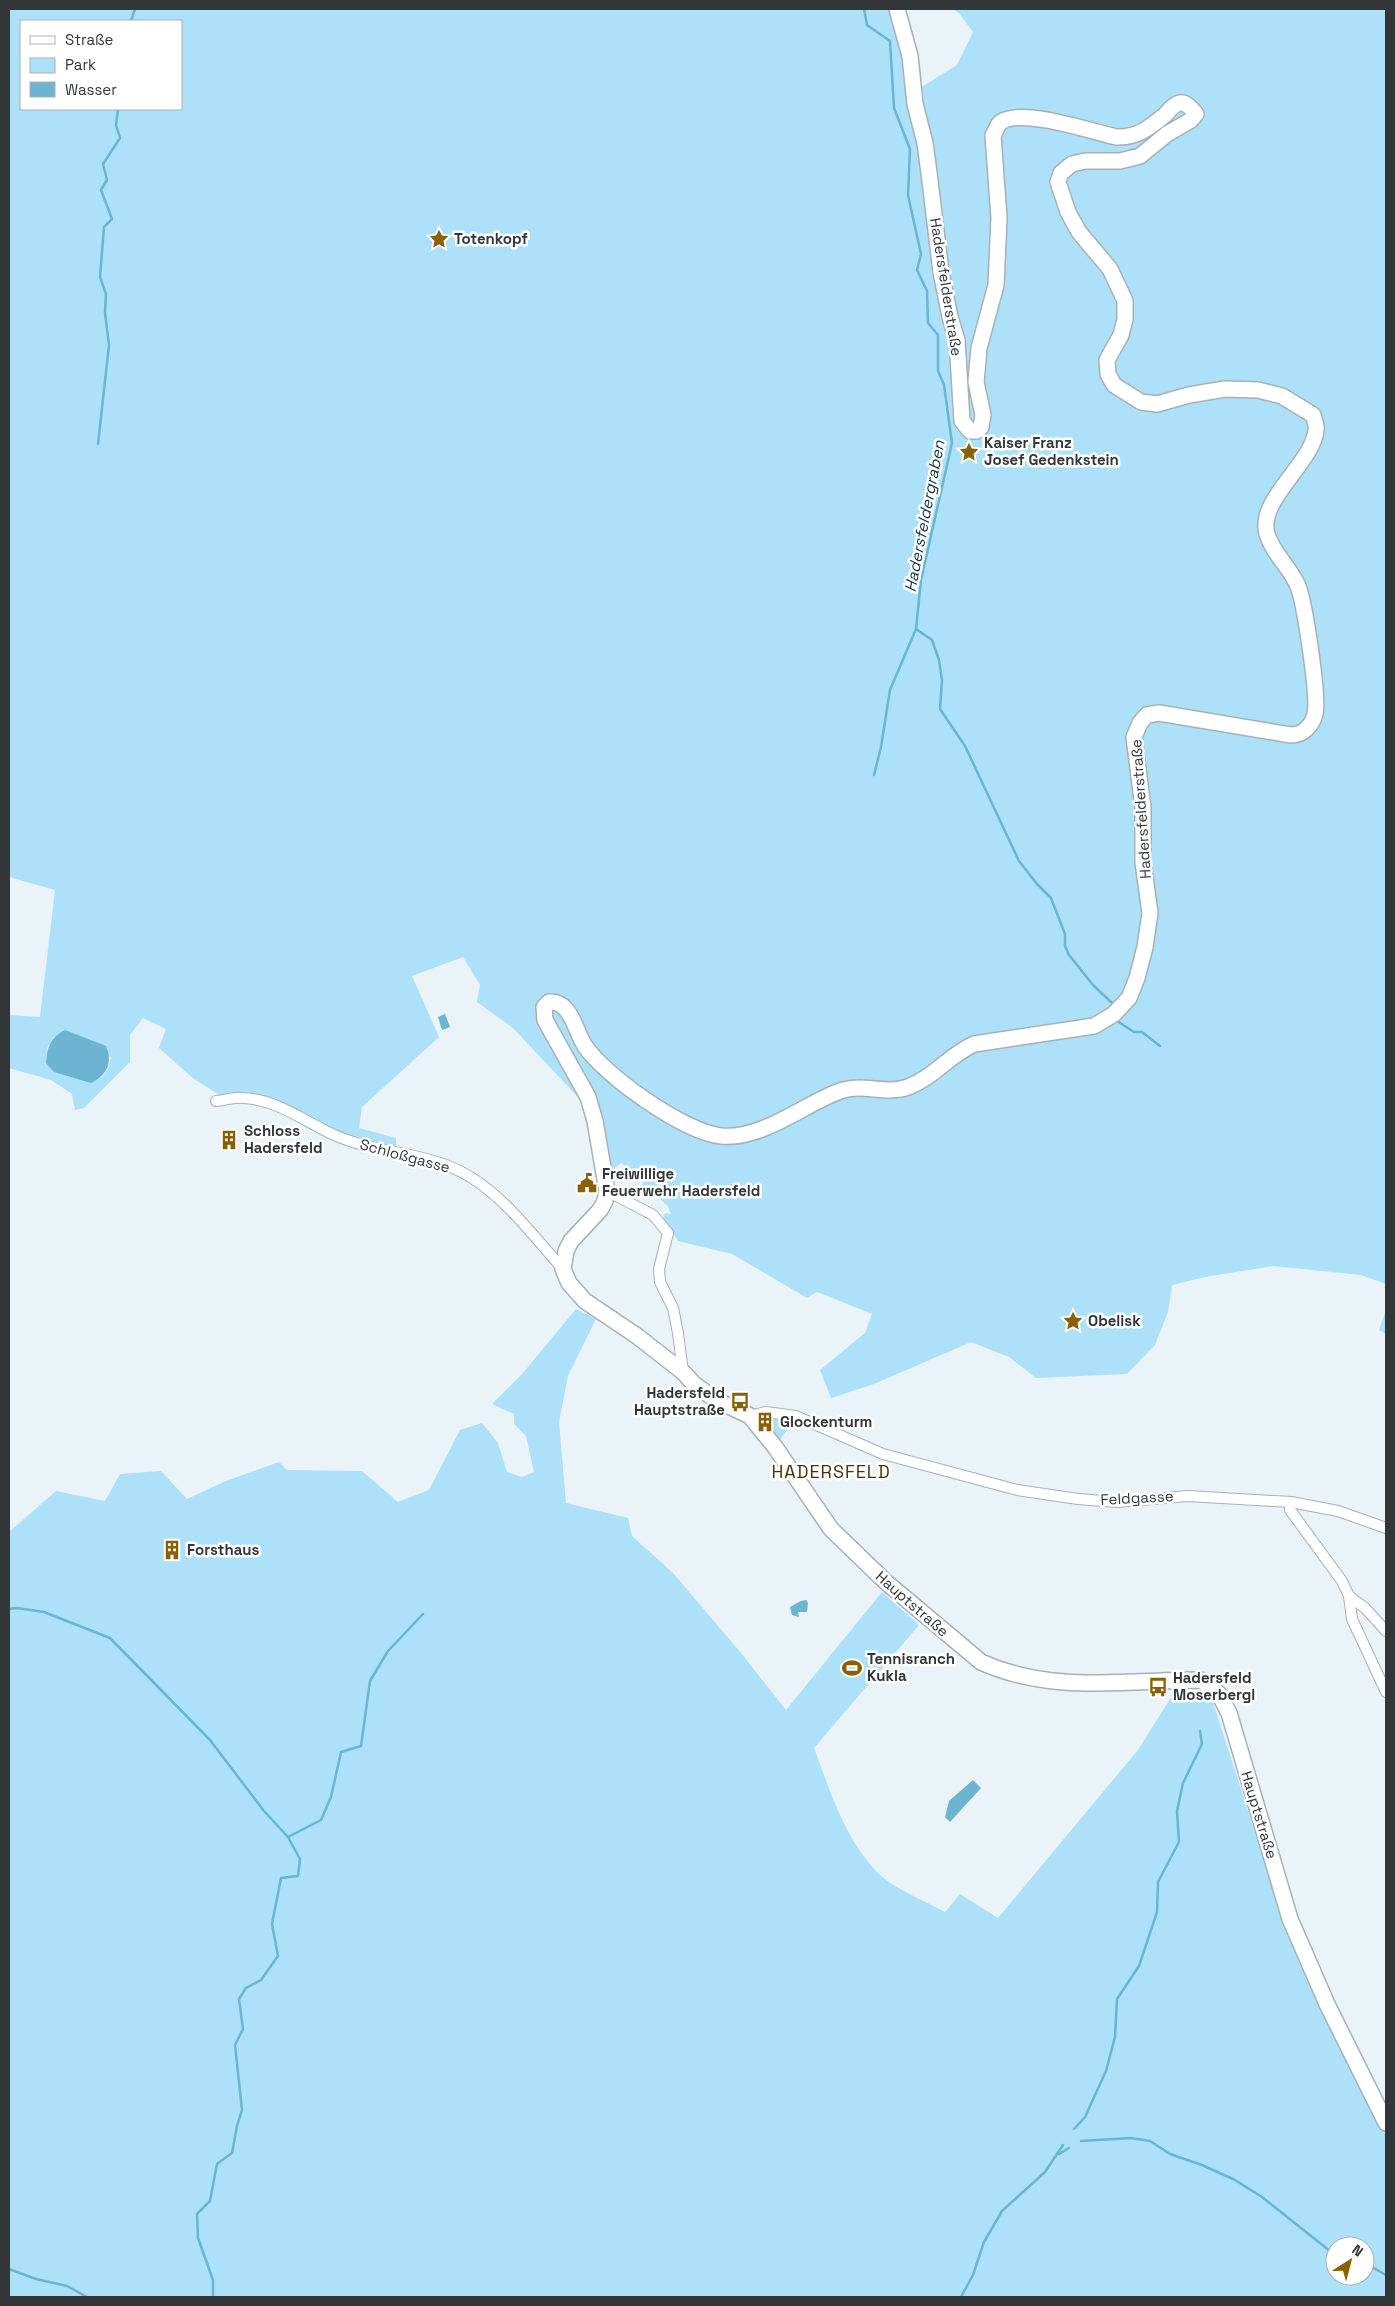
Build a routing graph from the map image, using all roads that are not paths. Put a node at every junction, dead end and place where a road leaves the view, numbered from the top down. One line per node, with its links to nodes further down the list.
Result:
1 (897, 9): 3 (street, Hadersfelderstraße)
2 (216, 1102): 4 (street, Schloßgasse)
3 (607, 1191): 4 (street); 5 (street)
4 (563, 1269): 5 (street, Hauptstraße)
5 (683, 1372): 6 (street, Hauptstraße)
6 (750, 1416): 7 (street, Feldgasse); 12 (street, Hauptstraße)
7 (1291, 1502): 8 (street, Feldgasse); 9 (street)
8 (1386, 1528)
9 (1349, 1596): 10 (street); 11 (street)
10 (1386, 1631)
11 (1386, 1692)
12 (1386, 2123)

